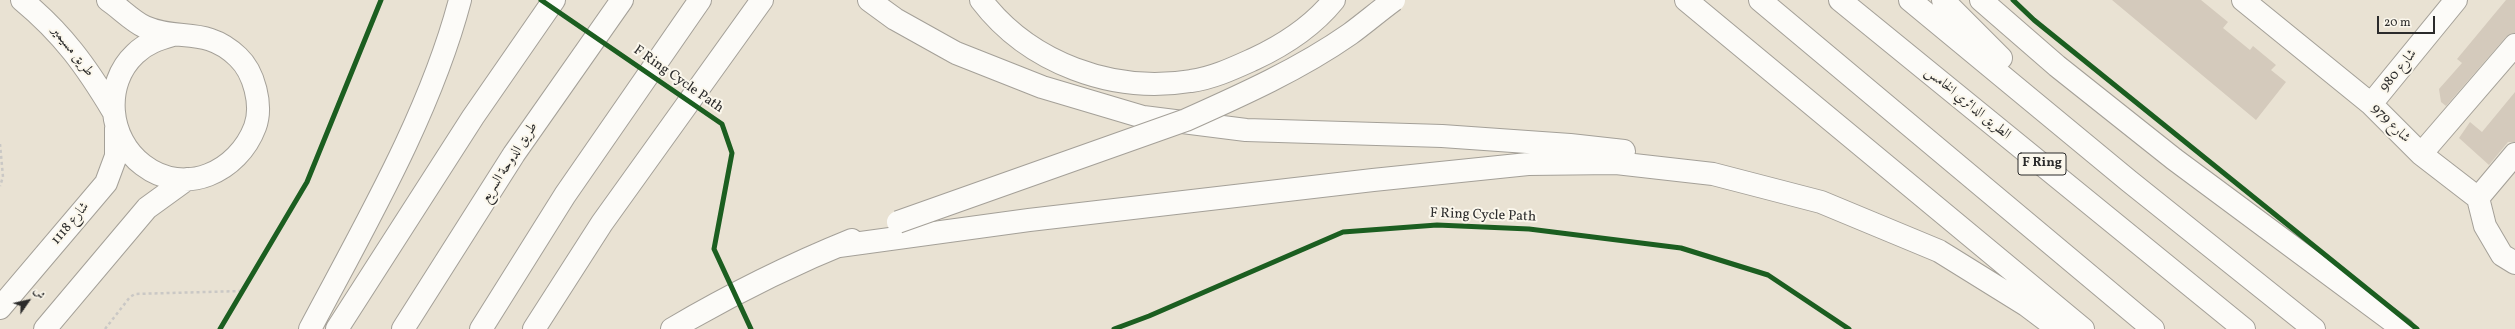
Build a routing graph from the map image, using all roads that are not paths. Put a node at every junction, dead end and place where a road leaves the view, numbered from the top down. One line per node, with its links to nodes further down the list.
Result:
1 (22, 0): 23 (main road, طريق مسيمير)
2 (108, 0): 20 (main road)
3 (554, 0): 35 (main road)
4 (622, 0): 36 (main road, طريق الدوحة السريع)
5 (700, 0): 37 (main road)
6 (762, 0): 38 (main road)
7 (869, 0): 26 (main road)
8 (981, 0): 9 (main road)
9 (1334, 0)
10 (1394, 0): 30 (main road, bridge)
11 (1686, 0): 41 (main road)
12 (1760, 0): 42 (main road)
13 (1840, 0): 43 (main road, الطريق الدائري الخامس / F Ring)
14 (1910, 0): 28 (main road)
15 (1943, 0): 28 (main road)
16 (1981, 0): 45 (main road)
17 (2242, 0): 22 (main road, شارع 979)
18 (2456, 0): 22 (main road, شارع 980)
19 (459, 3): 34 (main road)
20 (173, 35): 23 (main road, شارع 1118); 27 (main road)
21 (2515, 45): 24 (main road)
22 (2371, 104): 24 (main road, شارع 979)
23 (115, 119): 27 (main road, طريق مسيمير); 32 (main road, شارع 1118)
24 (2421, 154): 29 (main road, شارع 979)
25 (2515, 154): 29 (main road)
26 (1713, 174): 30 (main road); 40 (main road)
27 (187, 179): 33 (main road)
28 (2128, 181): 44 (main road)
29 (2478, 198): 31 (main road)
30 (839, 246): 39 (main road)
31 (2515, 263)
32 (0, 308)
33 (45, 329)
34 (310, 329)
35 (336, 329)
36 (403, 329)
37 (481, 329)
38 (534, 329)
39 (672, 329)
40 (2058, 329)
41 (2083, 329)
42 (2153, 329)
43 (2244, 329)
44 (2314, 329)
45 (2403, 329)

